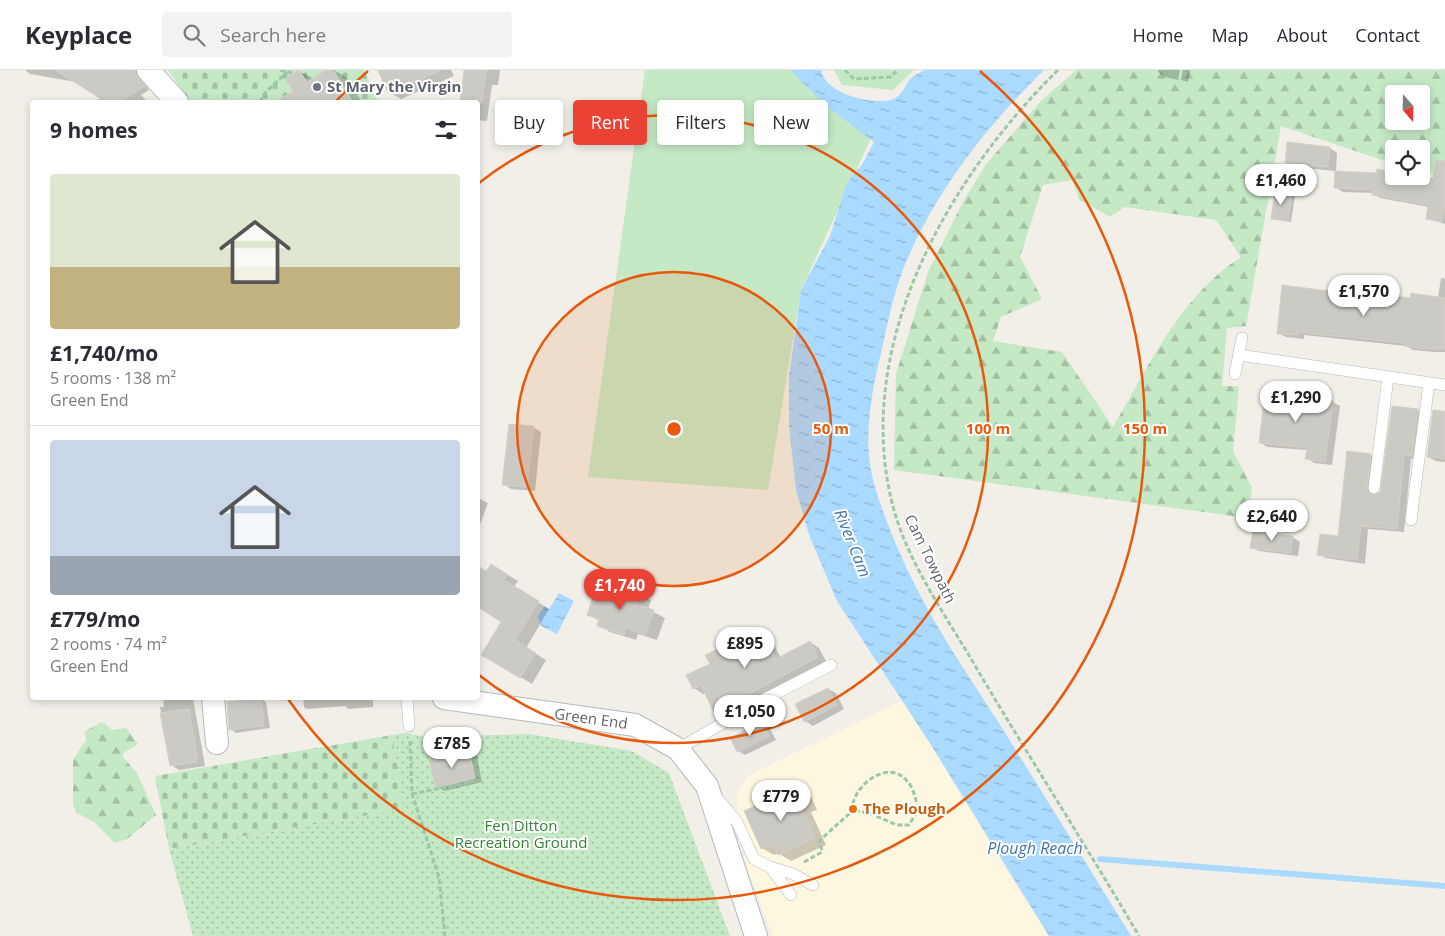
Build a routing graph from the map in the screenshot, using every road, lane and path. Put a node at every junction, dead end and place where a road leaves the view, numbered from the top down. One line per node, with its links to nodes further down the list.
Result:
1 (149, 70): 8 (street)
2 (280, 70): 6 (path)
3 (845, 70): 4 (path)
4 (898, 70)
5 (1058, 70): 35 (path, Cam Towpath)
6 (287, 72): 7 (path); 9 (path)
7 (292, 73)
8 (175, 100)
9 (261, 100)
10 (1242, 338): 11 (lane)
11 (1239, 355): 12 (lane); 13 (lane)
12 (1235, 374)
13 (1388, 377): 14 (lane); 16 (lane)
14 (1429, 383): 15 (lane); 17 (lane)
15 (1445, 385)
16 (1374, 488)
17 (1412, 520)
18 (831, 665): 24 (lane)
19 (213, 700): 23 (street)
20 (407, 700): 22 (lane)
21 (458, 700): 24 (street, Green End)
22 (409, 726): 27 (path)
23 (217, 743)
24 (678, 749): 26 (street, Green End)
25 (474, 781): 27 (path)
26 (707, 786): 29 (lane); 34 (street, Green End)
27 (412, 794): 33 (path)
28 (850, 810): 28 (path); 30 (path)
29 (770, 867): 30 (lane); 32 (lane)
30 (793, 874): 31 (lane)
31 (813, 885)
32 (791, 895)
33 (445, 936)
34 (756, 936)
35 (1139, 936)

